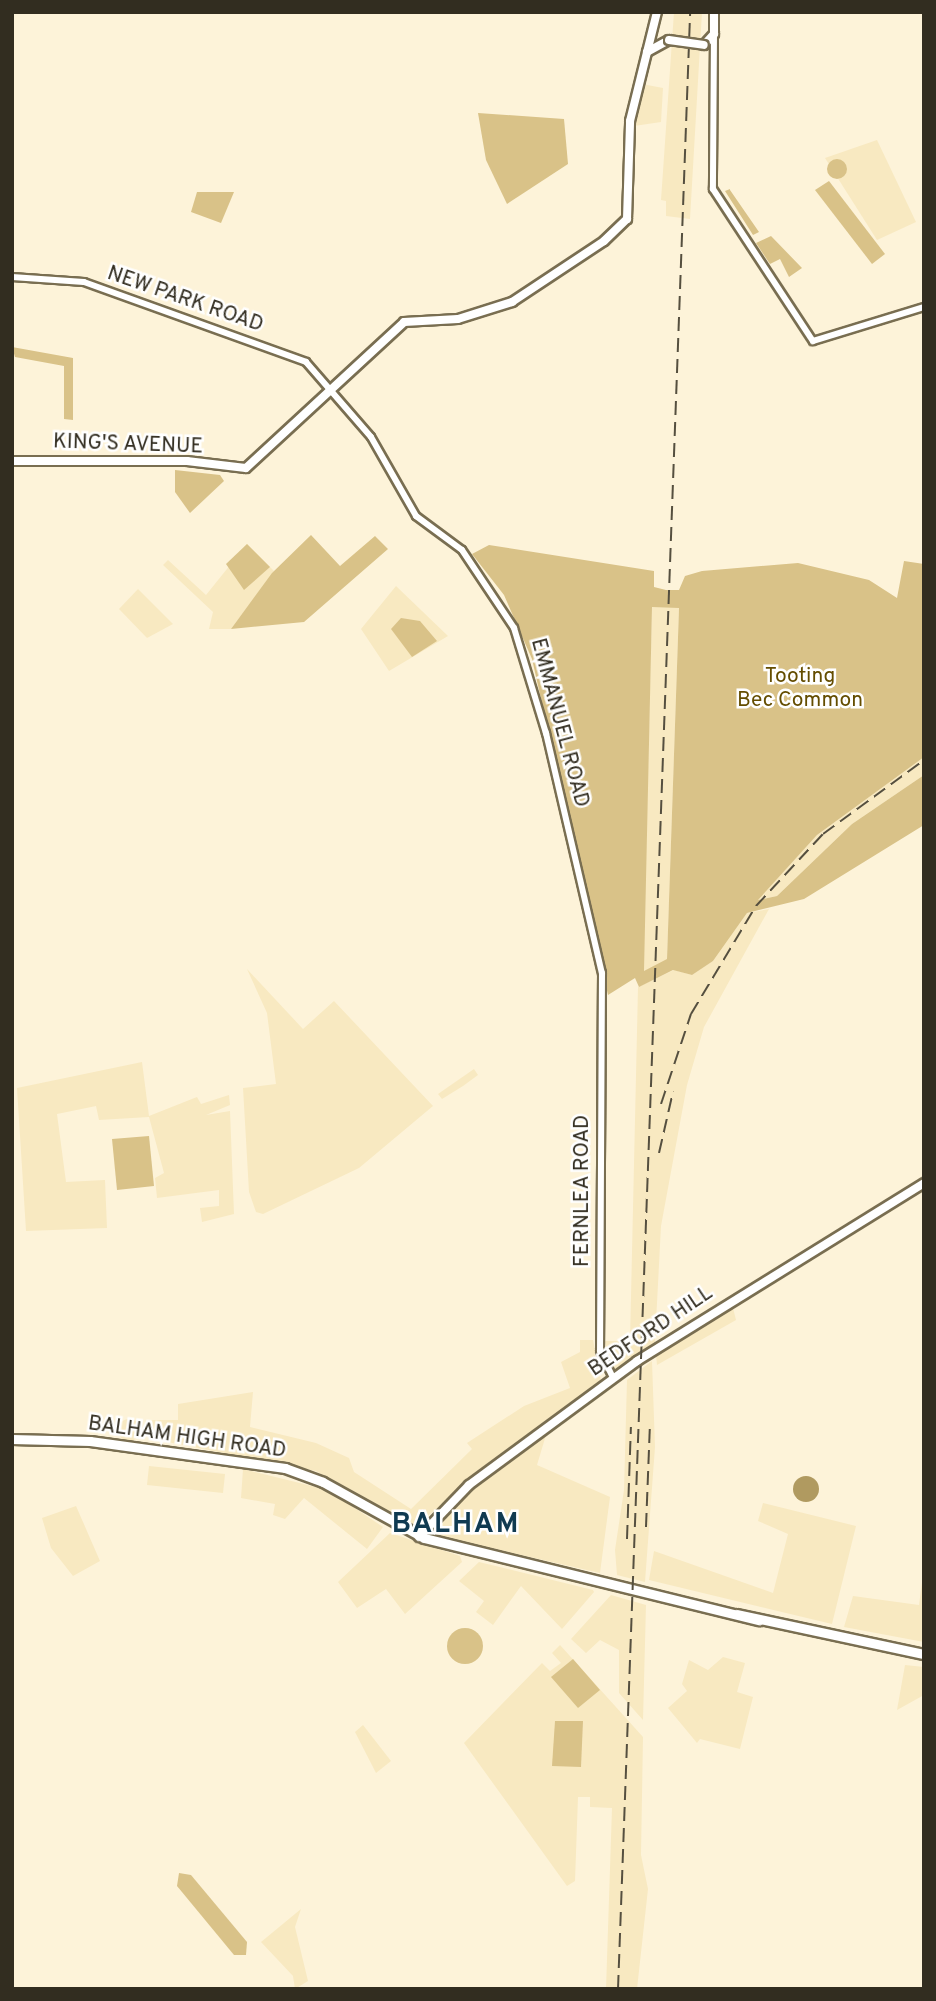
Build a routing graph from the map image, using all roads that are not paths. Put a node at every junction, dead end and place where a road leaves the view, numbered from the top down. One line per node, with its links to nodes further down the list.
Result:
1 (657, 12): 3 (main road)
2 (714, 12): 4 (main road)
3 (654, 23): 5 (main road); 7 (main road)
4 (714, 34): 6 (main road); 8 (street)
5 (669, 40): 6 (main road, bridge); 7 (main road)
6 (704, 45): 8 (street)
7 (647, 52): 11 (main road)
8 (714, 56): 10 (street)
9 (12, 277): 11 (street, NEW PARK ROAD)
10 (924, 307)
11 (328, 394): 12 (main road, KING'S AVENUE); 13 (street, EMMANUEL ROAD)
12 (12, 461)
13 (604, 1002): 15 (street, FERNLEA ROAD)
14 (924, 1183): 15 (main road, BEDFORD HILL)
15 (613, 1378): 17 (main road, BEDFORD HILL)
16 (12, 1439): 17 (highway, BALHAM HIGH ROAD)
17 (419, 1537): 18 (highway, BALHAM HIGH ROAD)
18 (924, 1654)

